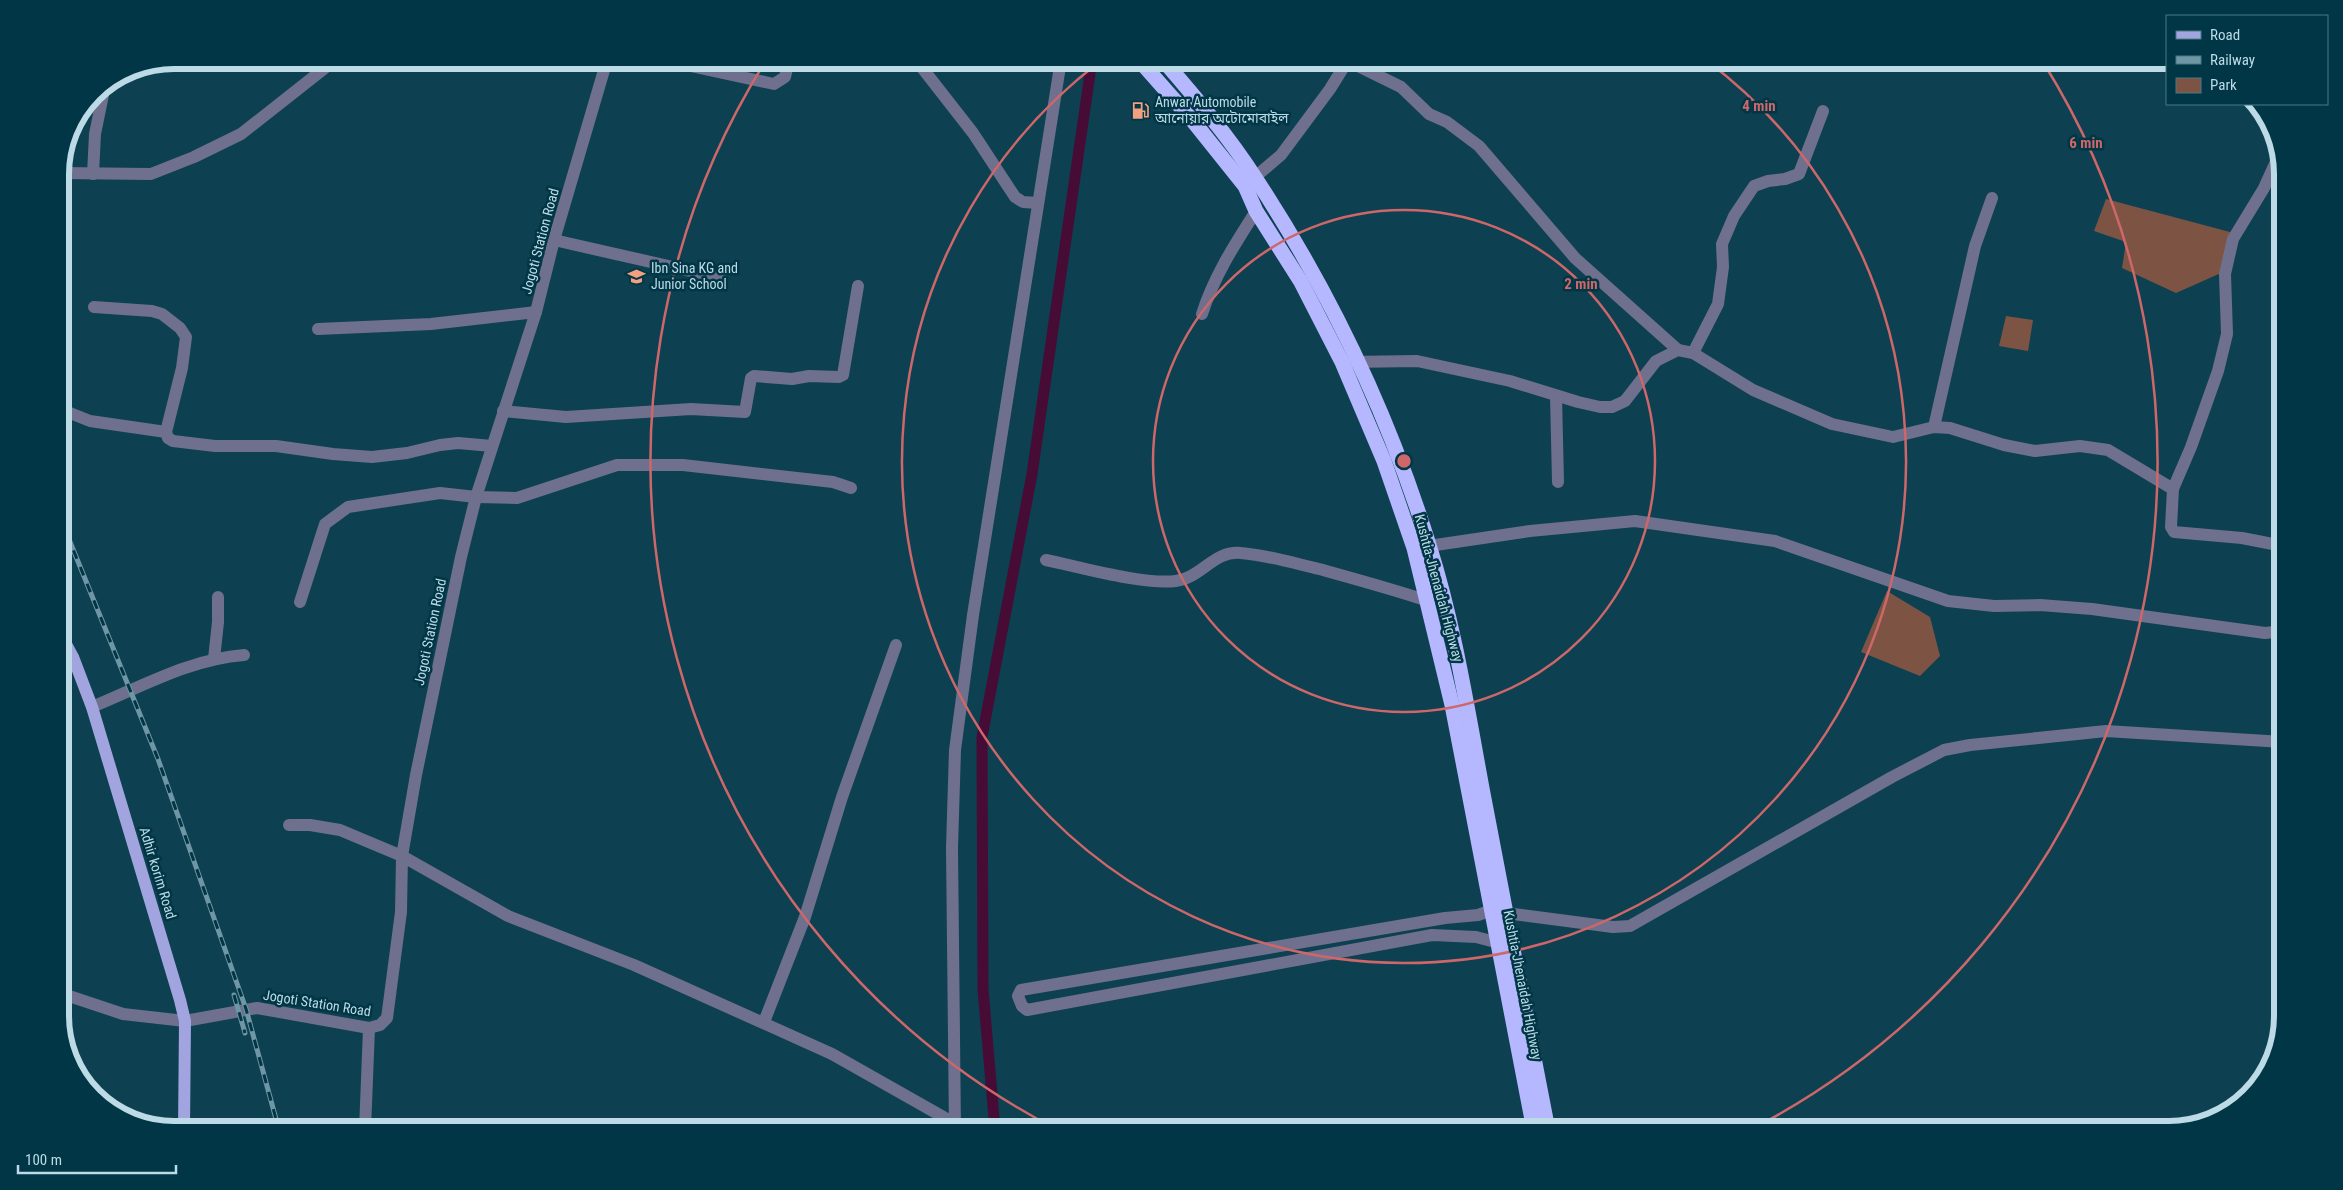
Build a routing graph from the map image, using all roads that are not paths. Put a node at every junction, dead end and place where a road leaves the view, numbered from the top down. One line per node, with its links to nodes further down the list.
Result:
1 (324, 69): 15 (street)
2 (604, 69): 20 (street, Jogoti Station Road)
3 (705, 69): 4 (street)
4 (787, 69)
5 (923, 69): 18 (street)
6 (1060, 69): 18 (street)
7 (1147, 69): 16 (highway, Kushtia-Jhenaidah Highway)
8 (1171, 69): 16 (highway, Kushtia-Jhenaidah Highway)
9 (1343, 69): 16 (street)
10 (1364, 69): 27 (street)
11 (102, 98): 15 (street)
12 (1823, 111): 28 (street)
13 (2274, 166): 41 (street)
14 (69, 173): 15 (street)
15 (93, 174)
16 (1250, 182): 19 (highway, Kushtia-Jhenaidah Highway); 30 (highway, Kushtia-Jhenaidah Highway)
17 (1992, 198): 34 (street)
18 (1038, 203): 67 (street)
19 (1256, 211): 25 (street); 29 (highway, Kushtia-Jhenaidah Highway)
20 (554, 240): 21 (street); 24 (street, Jogoti Station Road)
21 (721, 278)
22 (858, 286): 32 (street)
23 (94, 307): 35 (street)
24 (536, 312): 26 (street); 32 (street, Jogoti Station Road)
25 (1202, 314)
26 (318, 329)
27 (1678, 350): 28 (street); 31 (street)
28 (1693, 353): 34 (street)
29 (1342, 362): 30 (street); 39 (highway, Kushtia-Jhenaidah Highway)
30 (1359, 362): 31 (street); 37 (highway, Kushtia-Jhenaidah Highway)
31 (1556, 396): 38 (street)
32 (503, 411): 36 (street, Jogoti Station Road)
33 (69, 413): 35 (street)
34 (1934, 427): 41 (street)
35 (166, 432): 36 (street)
36 (492, 446): 42 (street, Jogoti Station Road)
37 (1406, 479): 39 (highway); 44 (highway, Kushtia-Jhenaidah Highway)
38 (1558, 482)
39 (1391, 483): 44 (highway, Kushtia-Jhenaidah Highway)
40 (851, 488): 42 (street)
41 (2174, 489): 43 (street)
42 (476, 498): 47 (street); 57 (street, Jogoti Station Road)
43 (2274, 544)
44 (1422, 547): 48 (highway, Kushtia-Jhenaidah Highway); 49 (street); 58 (highway, Kushtia-Jhenaidah Highway)
45 (1046, 560): 48 (street)
46 (218, 597): 53 (street)
47 (300, 602)
48 (1428, 602): 58 (highway, Kushtia-Jhenaidah Highway)
49 (2274, 632)
50 (896, 645): 62 (street)
51 (69, 649): 54 (main road, Adhir korim Road)
52 (244, 655): 53 (street)
53 (214, 659): 54 (street)
54 (92, 707): 61 (main road, Adhir korim Road)
55 (2274, 740): 58 (street)
56 (290, 825): 57 (street)
57 (402, 856): 62 (street); 63 (street, Jogoti Station Road)
58 (1500, 915): 59 (highway, Kushtia-Jhenaidah Highway); 59 (street)
59 (1502, 939): 68 (highway, Kushtia-Jhenaidah Highway); 69 (highway, Kushtia-Jhenaidah Highway)
60 (69, 996): 61 (street, Jogoti Station Road)
61 (184, 1021): 63 (street, Jogoti Station Road); 64 (main road, Adhir korim Road)
62 (764, 1022): 66 (street)
63 (370, 1028): 65 (street)
64 (184, 1121)
65 (365, 1121)
66 (946, 1121)
67 (955, 1121)
68 (1532, 1121)
69 (1546, 1121)

